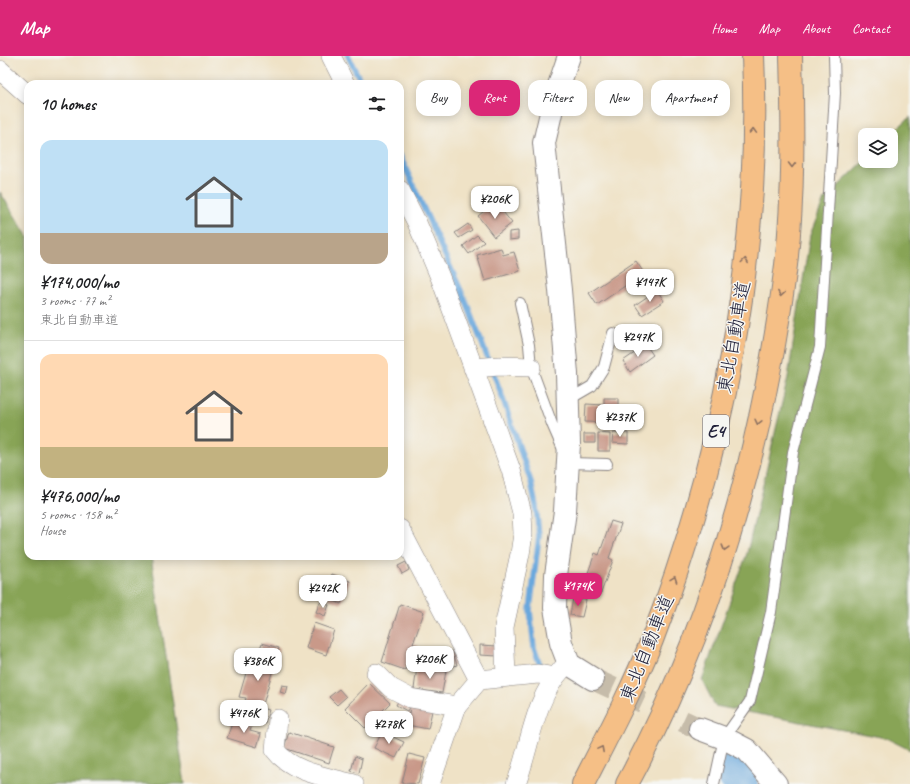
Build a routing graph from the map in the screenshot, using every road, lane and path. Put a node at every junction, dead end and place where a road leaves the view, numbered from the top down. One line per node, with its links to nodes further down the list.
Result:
1 (331, 56): 7 (street)
2 (569, 56): 14 (street)
3 (753, 56): 30 (highway, 東北自動車道 / E4, one-way to 3)
4 (791, 56): 31 (highway, E4, one-way to 31)
5 (834, 56): 26 (lane)
6 (0, 70): 8 (street)
7 (343, 80)
8 (24, 91)
9 (404, 198): 12 (street)
10 (520, 303): 13 (lane)
11 (613, 334): 14 (lane)
12 (486, 367): 13 (street); 20 (street)
13 (531, 367): 15 (lane)
14 (568, 400): 15 (street)
15 (569, 462): 16 (lane); 18 (street)
16 (607, 464)
17 (404, 537): 22 (street)
18 (562, 671): 20 (street); 21 (street); 29 (street)
19 (376, 673): 23 (street)
20 (506, 676): 22 (street)
21 (593, 679)
22 (479, 680): 23 (street)
23 (457, 706): 28 (street)
24 (278, 719): 27 (street)
25 (700, 729): 26 (street)
26 (724, 738): 32 (lane); 33 (street)
27 (354, 784)
28 (430, 784)
29 (516, 784)
30 (583, 784)
31 (627, 784)
32 (714, 784)
33 (776, 784)

